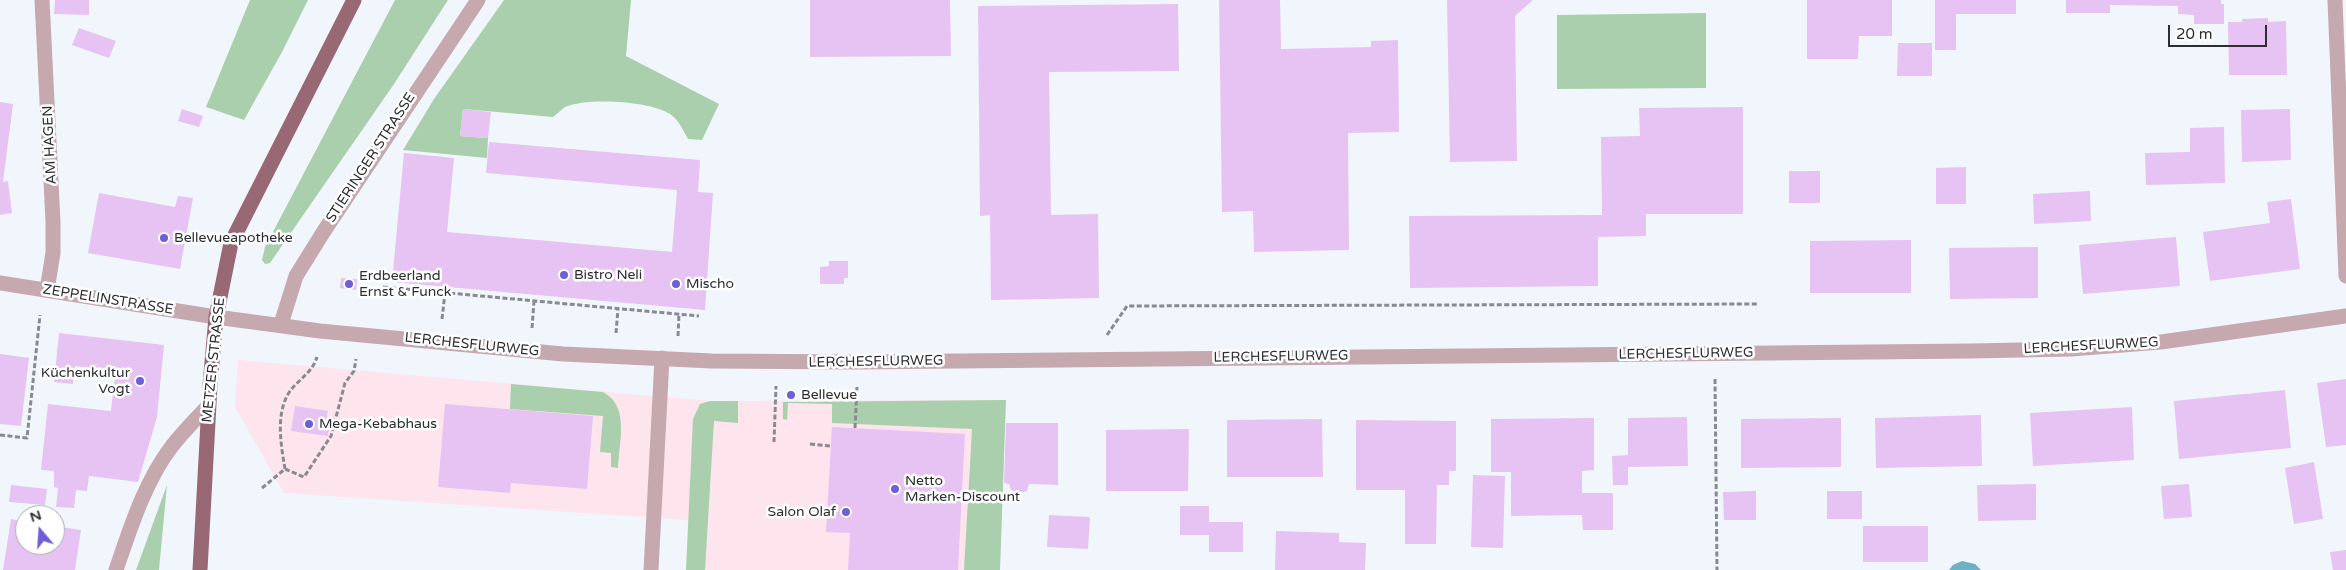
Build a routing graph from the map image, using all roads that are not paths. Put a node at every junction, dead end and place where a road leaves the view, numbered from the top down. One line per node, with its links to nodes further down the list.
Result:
1 (42, 0): 7 (street, AM HAGEN)
2 (354, 0): 9 (main road, METZER STRASSE)
3 (478, 0): 10 (street, STIERINGER STRASSE)
4 (2335, 0): 5 (street)
5 (2346, 276)
6 (0, 283): 7 (street, ZEPPELINSTRASSE)
7 (45, 289): 9 (street, ZEPPELINSTRASSE)
8 (2346, 316): 11 (street, LERCHESFLURWEG)
9 (216, 317): 10 (street, LERCHESFLURWEG); 12 (main road, METZER STRASSE)
10 (281, 324): 11 (street, LERCHESFLURWEG)
11 (662, 358): 15 (street)
12 (208, 406): 13 (street); 14 (main road, METZER STRASSE)
13 (116, 570)
14 (200, 570)
15 (651, 570)

